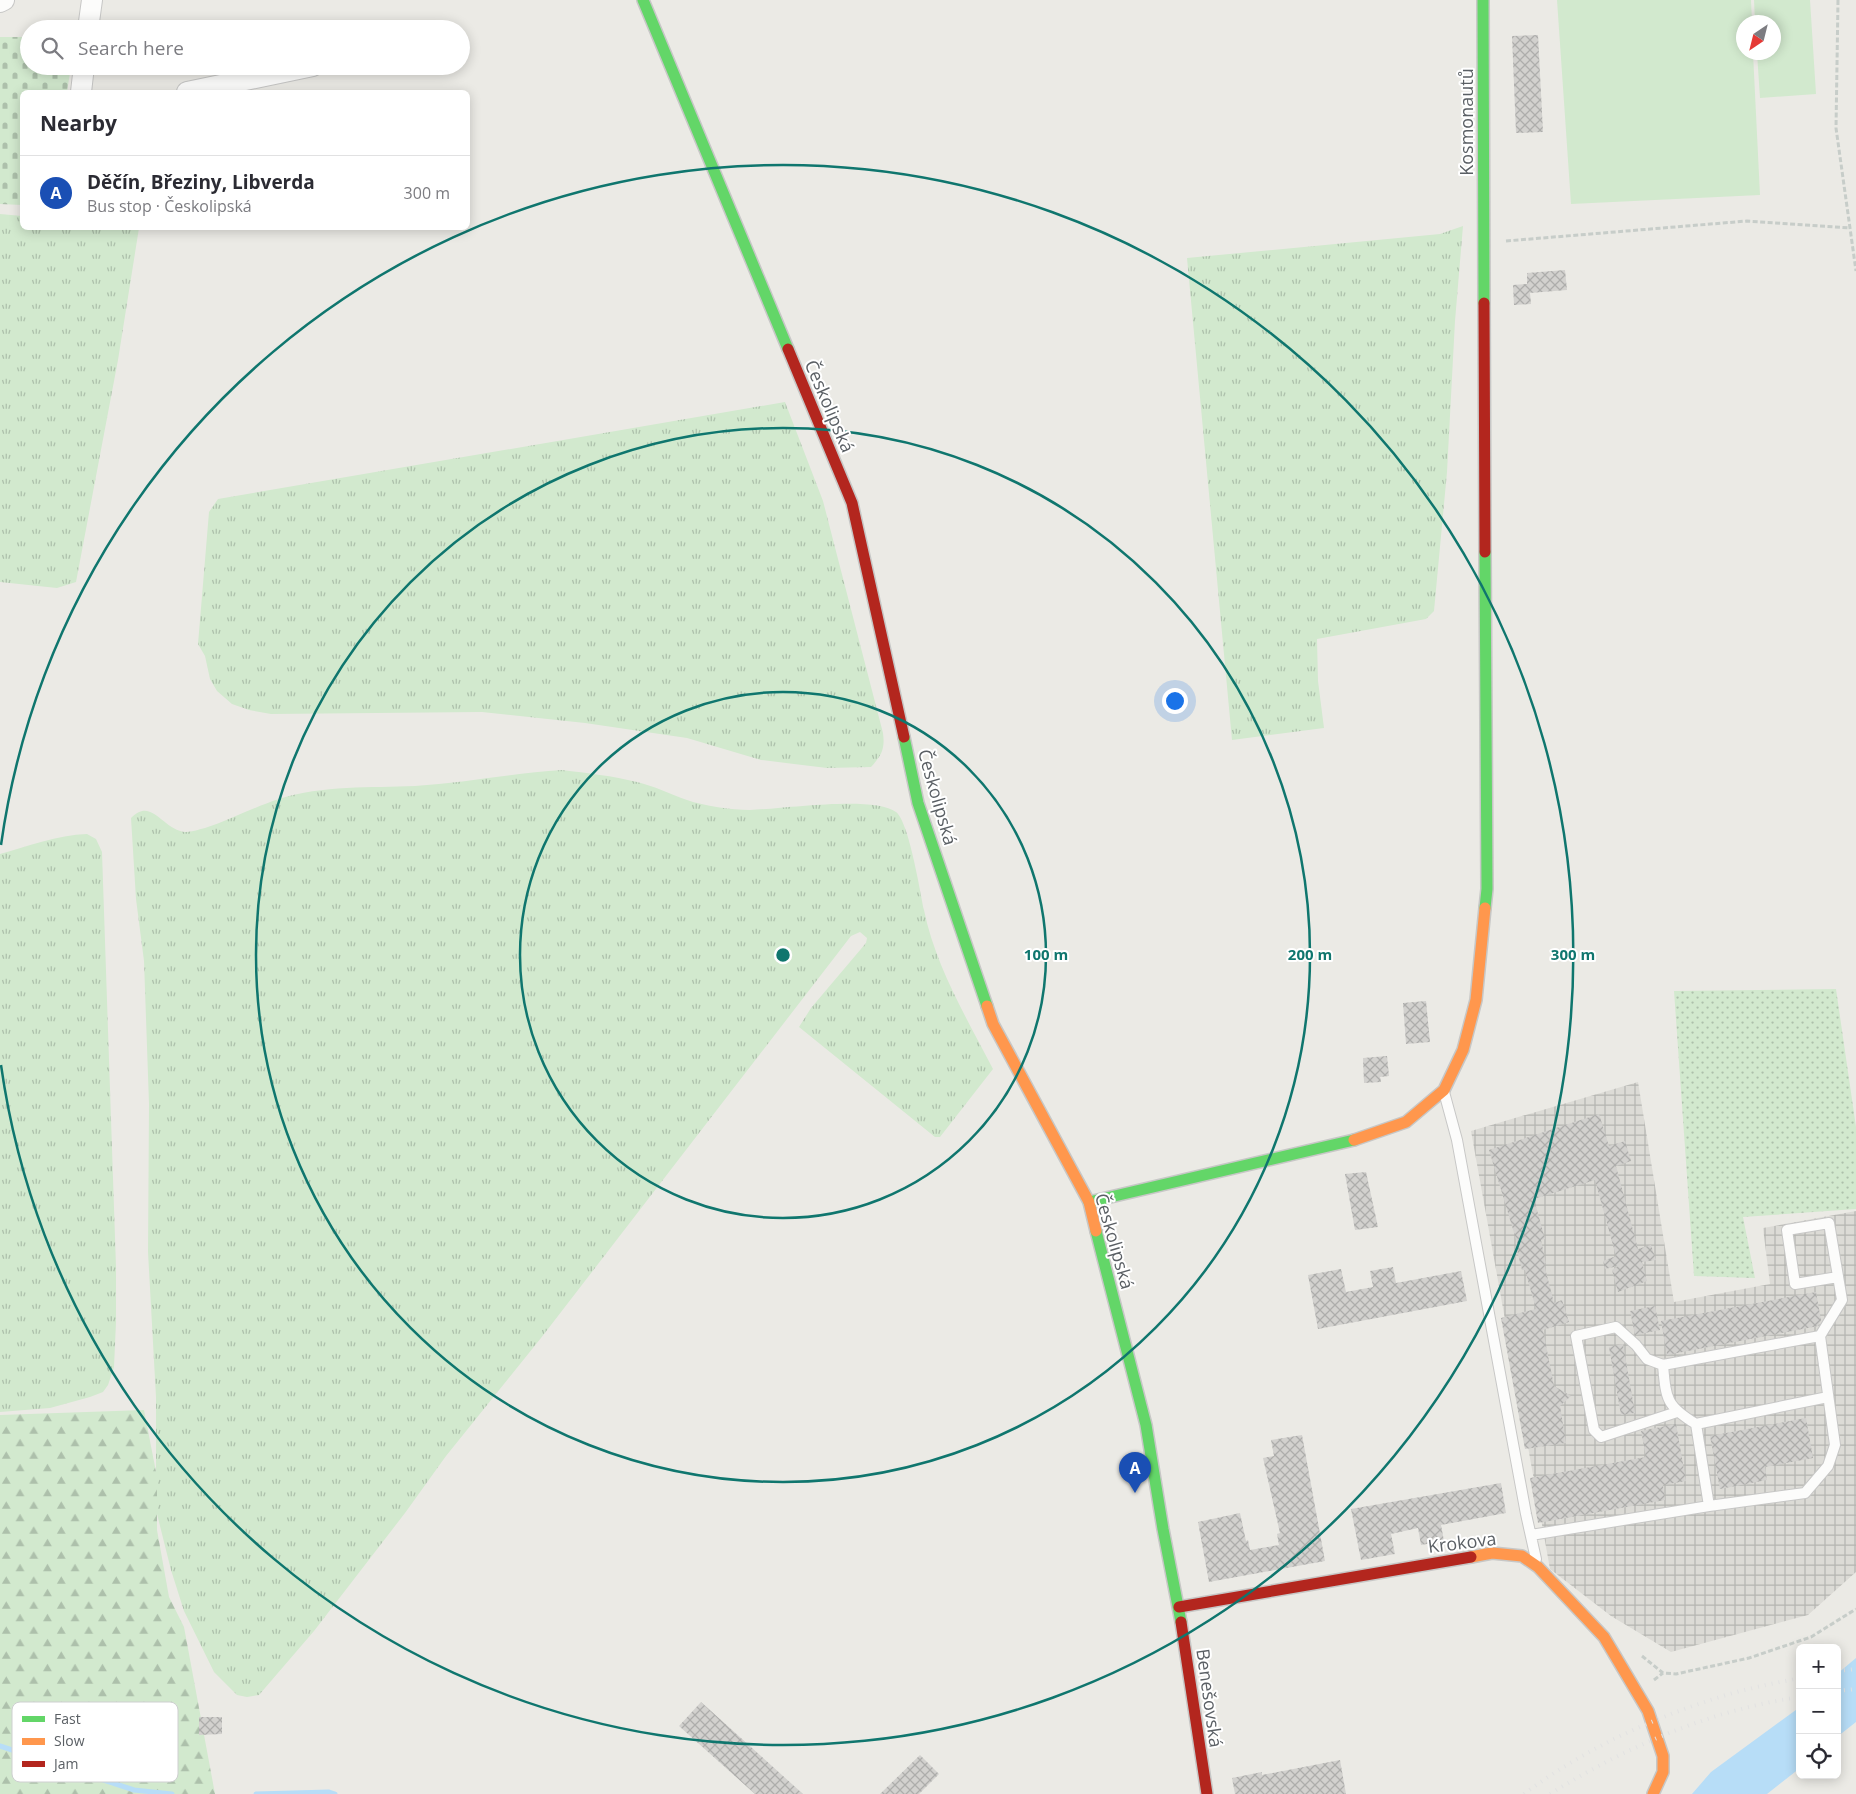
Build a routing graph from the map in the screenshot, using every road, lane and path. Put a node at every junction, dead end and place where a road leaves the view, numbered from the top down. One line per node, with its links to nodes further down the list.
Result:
1 (4, 0): 6 (street)
2 (92, 0): 7 (street)
3 (643, 0): 16 (street, Českolipská)
4 (1483, 0): 13 (street, Kosmonautů)
5 (1838, 0): 12 (path)
6 (0, 2)
7 (89, 20)
8 (83, 75): 10 (street)
9 (270, 75): 11 (street)
10 (81, 90)
11 (198, 90)
12 (1850, 228): 13 (path); 14 (path)
13 (1484, 243): 15 (street, Kosmonautů)
14 (1856, 271)
15 (1444, 1090): 16 (street); 24 (lane)
16 (1089, 1202): 26 (street, Českolipská)
17 (1838, 1277): 17 (lane); 18 (lane)
18 (1820, 1336): 19 (lane); 20 (lane)
19 (1663, 1366): 21 (lane); 21 (lane)
20 (1828, 1396): 22 (lane); 23 (lane)
21 (1677, 1412): 22 (lane)
22 (1696, 1424): 23 (lane)
23 (1709, 1506): 24 (lane)
24 (1531, 1535): 25 (lane)
25 (1538, 1567): 26 (street, Krokova); 30 (street, Krokova)
26 (1179, 1607): 29 (street, Benešovská)
27 (1856, 1609): 28 (path)
28 (1636, 1651)
29 (1207, 1794)
30 (1653, 1794)

